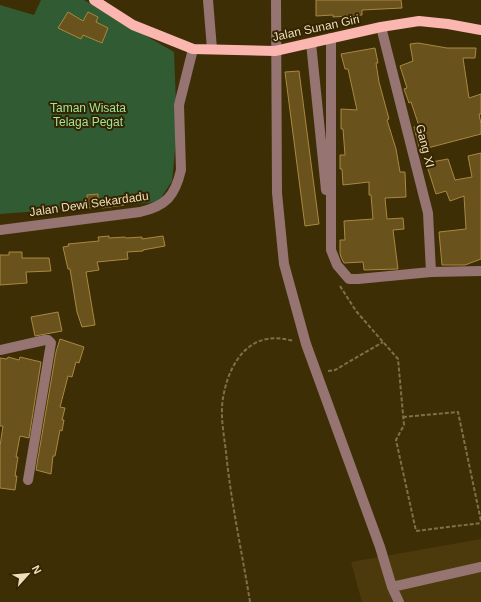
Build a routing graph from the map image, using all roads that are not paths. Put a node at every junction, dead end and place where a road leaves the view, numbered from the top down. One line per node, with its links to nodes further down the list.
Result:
1 (94, 0): 8 (main road, Jalan Sunan Giri)
2 (208, 0): 9 (street)
3 (276, 0): 10 (street)
4 (381, 27): 5 (main road, Jalan Sunan Giri); 6 (main road, Jalan Sunan Giri); 14 (street, Gang XI)
5 (481, 32)
6 (331, 38): 7 (main road, Jalan Sunan Giri); 12 (street)
7 (311, 43): 10 (main road, Jalan Sunan Giri); 12 (street)
8 (193, 49): 9 (main road, Jalan Sunan Giri); 11 (street, Jalan Dewi Sekardadu)
9 (212, 49): 10 (main road, Jalan Sunan Giri)
10 (275, 51): 18 (street)
11 (0, 230)
12 (331, 250): 14 (street)
13 (481, 271): 14 (street)
14 (431, 272)
15 (0, 350): 16 (street)
16 (28, 480)
17 (481, 567): 18 (street)
18 (392, 587): 19 (street)
19 (399, 602)

